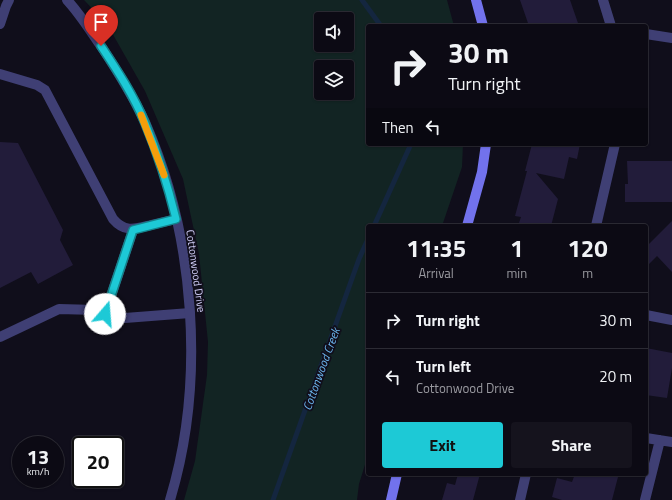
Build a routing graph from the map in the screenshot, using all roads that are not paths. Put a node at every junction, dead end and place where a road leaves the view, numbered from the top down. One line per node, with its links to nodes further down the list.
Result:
1 (9, 0): 5 (street)
2 (67, 0): 13 (street, Cottonwood Drive)
3 (476, 0): 6 (street)
4 (603, 0): 7 (street)
5 (0, 24)
6 (482, 24)
7 (610, 24)
8 (648, 34): 9 (street)
9 (672, 38)
10 (0, 74): 16 (street)
11 (486, 146): 14 (street)
12 (615, 146): 15 (street)
13 (176, 219): 16 (street); 17 (street, Cottonwood Drive)
14 (468, 224)
15 (596, 224)
16 (133, 230): 18 (street)
17 (190, 313): 18 (street); 27 (street, Cottonwood Drive)
18 (105, 314): 21 (street)
19 (648, 315): 20 (street)
20 (672, 320)
21 (0, 337)
22 (648, 438): 23 (street)
23 (660, 440): 24 (street); 30 (street)
24 (672, 442)
25 (397, 476): 28 (street)
26 (526, 476): 29 (street)
27 (170, 500)
28 (391, 500)
29 (520, 500)
30 (645, 500)

